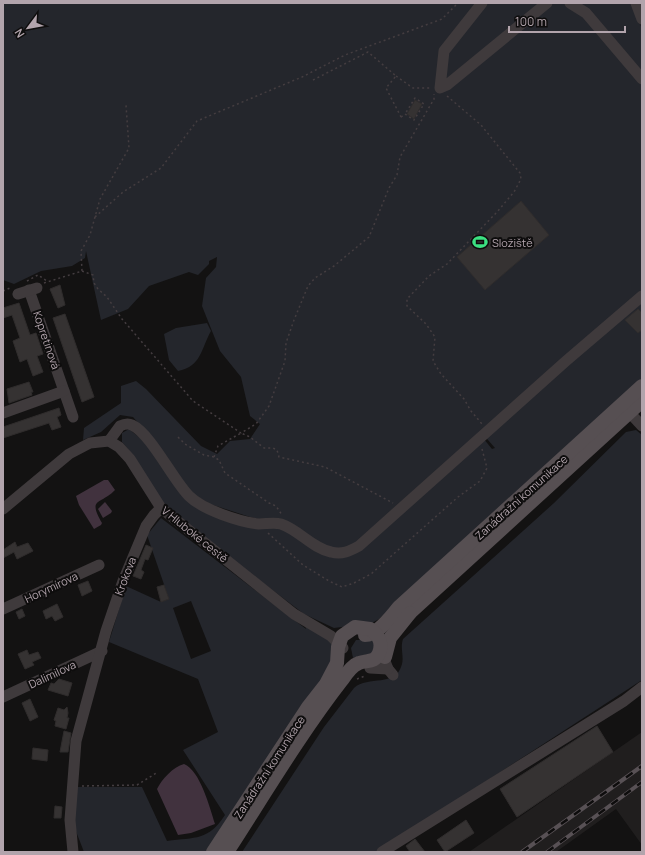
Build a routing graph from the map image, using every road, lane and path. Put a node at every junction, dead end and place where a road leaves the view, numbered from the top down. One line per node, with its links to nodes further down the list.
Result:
1 (458, 3): 13 (path)
2 (482, 3): 10 (street)
3 (547, 3): 10 (street)
4 (570, 3): 9 (street)
5 (636, 3): 6 (street)
6 (642, 18)
7 (396, 76): 8 (path); 10 (path); 12 (path)
8 (313, 80)
9 (642, 80)
10 (437, 88): 26 (path); 27 (path)
11 (126, 105): 13 (path)
12 (405, 114): 12 (path)
13 (95, 217): 14 (path)
14 (82, 271): 15 (path); 27 (path)
15 (48, 281): 16 (path); 16 (path)
16 (31, 286): 17 (street); 20 (street, Kopretinová)
17 (18, 294)
18 (642, 296): 26 (street)
19 (642, 386): 37 (main road, Zanádražní komunikace)
20 (64, 390): 23 (street); 24 (street, Kopretinová)
21 (642, 401): 22 (main road, Zanádražní komunikace)
22 (630, 412): 25 (street); 37 (main road, Zanádražní komunikace)
23 (3, 413)
24 (73, 416)
25 (642, 426)
26 (487, 430): 33 (street)
27 (241, 433): 30 (path); 33 (path)
28 (178, 437): 30 (path)
29 (109, 441): 31 (street, V Hluboké cestě); 32 (street); 34 (street)
30 (214, 456): 34 (path)
31 (161, 508): 38 (street, V Hluboké cestě); 41 (street, Krokova)
32 (3, 509)
33 (396, 513): 34 (street)
34 (291, 528)
35 (99, 565): 36 (street, Horymírova)
36 (3, 609)
37 (405, 610): 42 (main road, Zanádražní komunikace); 42 (main road, Zanádražní komunikace)
38 (324, 630): 39 (street, V Hluboké cestě); 40 (street, V Hluboké cestě)
39 (347, 631): 40 (main road); 42 (main road)
40 (343, 649): 42 (main road); 43 (main road); 46 (main road, Zanádražní komunikace)
41 (102, 651): 47 (street, Dalimilova); 49 (street, Krokova)
42 (381, 651): 43 (street); 43 (main road)
43 (364, 670): 44 (path); 46 (main road, Zanádražní komunikace)
44 (352, 682)
45 (642, 687): 53 (street)
46 (328, 689): 51 (main road, Zanádražní komunikace); 52 (main road, Zanádražní komunikace)
47 (3, 697)
48 (158, 772): 49 (path)
49 (72, 786): 50 (street, Krokova)
50 (73, 852)
51 (213, 852)
52 (227, 852)
53 (382, 852)

